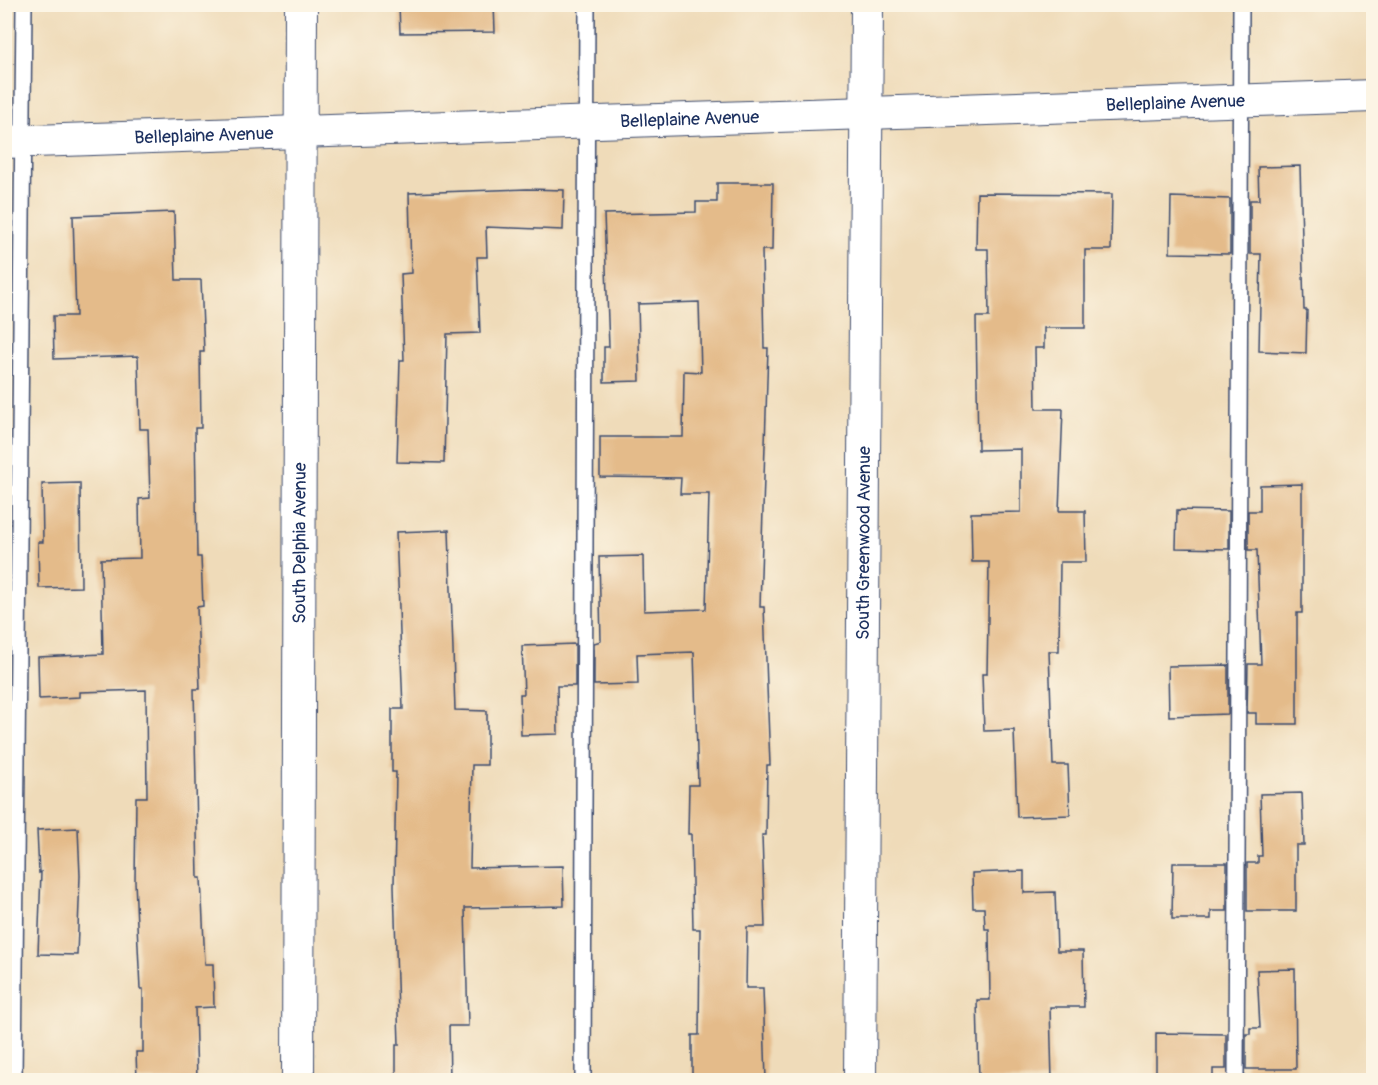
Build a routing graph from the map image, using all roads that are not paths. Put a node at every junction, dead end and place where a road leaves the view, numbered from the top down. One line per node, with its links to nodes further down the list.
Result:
1 (24, 4): 11 (lane)
2 (301, 4): 10 (street, South Delphia Avenue)
3 (587, 4): 9 (lane)
4 (867, 4): 8 (street, South Greenwood Avenue)
5 (1241, 4): 7 (lane)
6 (1374, 96): 7 (street, Belleplaine Avenue)
7 (1241, 101): 8 (street, Belleplaine Avenue); 16 (lane)
8 (866, 113): 9 (street, Belleplaine Avenue); 15 (street, South Greenwood Avenue)
9 (586, 123): 10 (street, Belleplaine Avenue); 14 (lane)
10 (301, 132): 11 (street, Belleplaine Avenue); 13 (street, South Delphia Avenue)
11 (14, 142): 12 (lane)
12 (14, 1080)
13 (298, 1080)
14 (583, 1080)
15 (860, 1080)
16 (1236, 1080)

